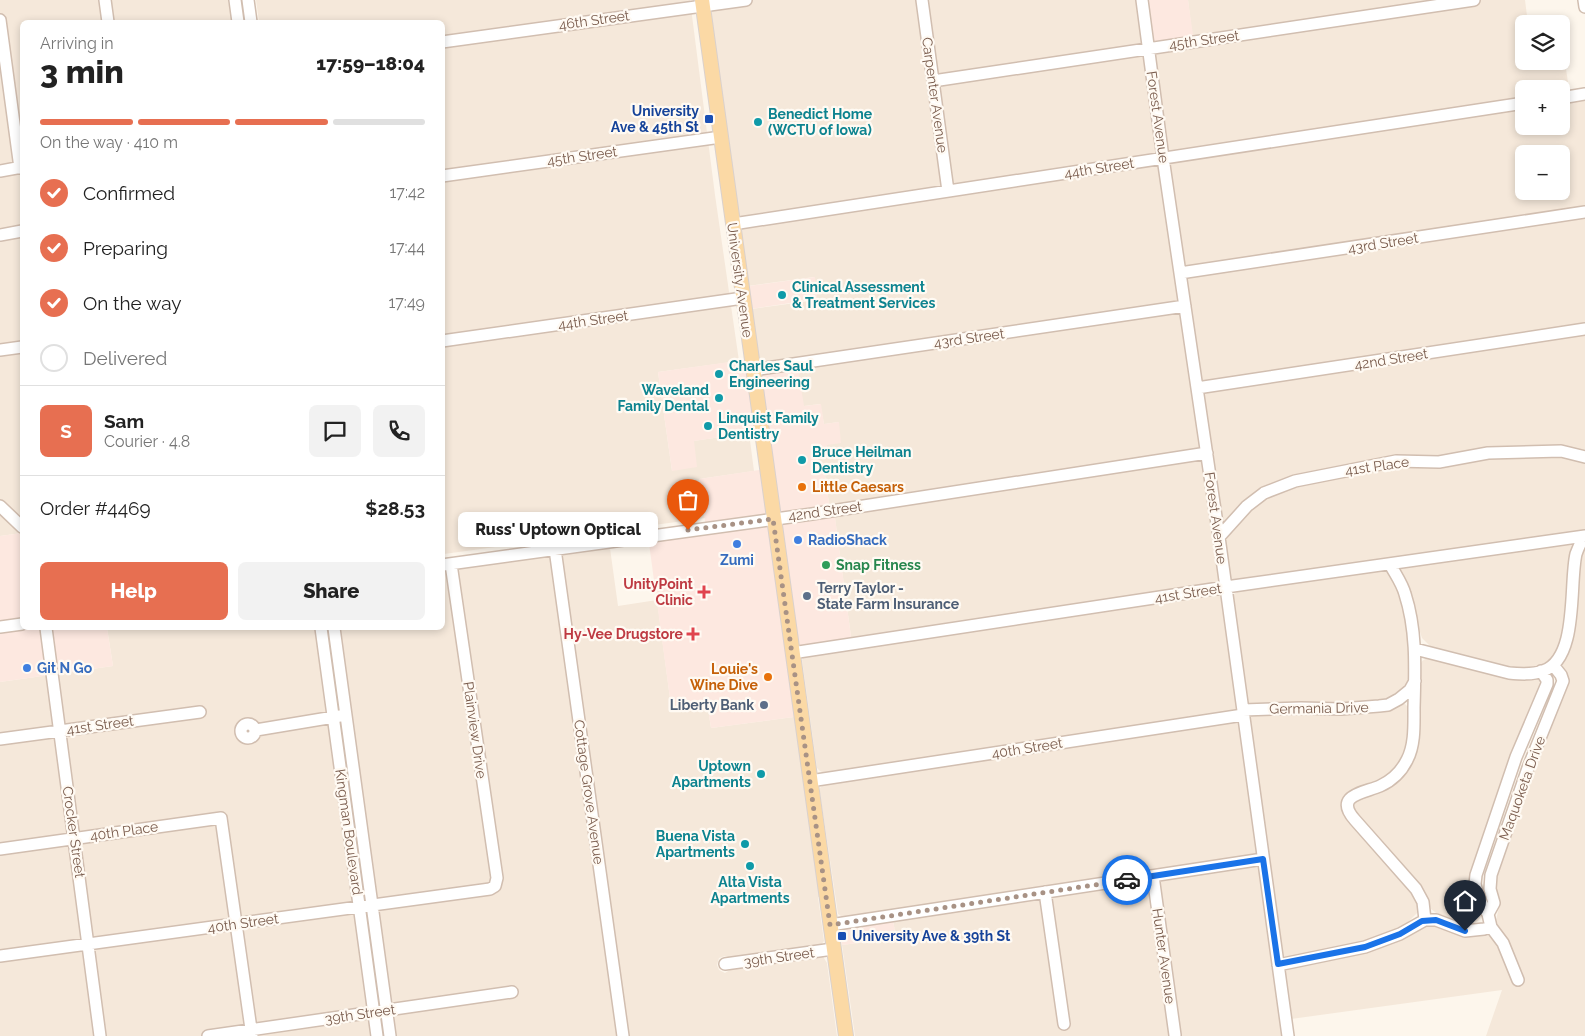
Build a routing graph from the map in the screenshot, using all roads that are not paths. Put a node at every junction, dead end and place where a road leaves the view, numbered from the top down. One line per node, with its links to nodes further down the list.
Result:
1 (105, 0): 12 (street)
2 (235, 0): 13 (street)
3 (248, 0): 14 (street)
4 (746, 0): 9 (street, 46th Street)
5 (922, 0): 17 (street, Carpenter Avenue)
6 (1142, 0): 16 (street, Forest Avenue)
7 (1474, 0): 16 (street, 45th Street)
8 (1584, 0): 10 (street)
9 (702, 3): 15 (street, 46th Street); 21 (main road, University Avenue)
10 (1585, 7)
11 (0, 20): 22 (street)
12 (108, 20)
13 (238, 20)
14 (251, 20)
15 (445, 42)
16 (1149, 48): 17 (street, 45th Street); 23 (street, Forest Avenue)
17 (933, 81): 27 (street, Carpenter Avenue)
18 (1585, 94): 19 (street)
19 (1570, 96)
20 (1515, 104): 23 (street, 44th Street)
21 (721, 137): 26 (street, 45th Street); 29 (main road, University Avenue)
22 (20, 155)
23 (1163, 158): 27 (street, 44th Street); 32 (street, Forest Avenue)
24 (20, 168): 25 (street)
25 (0, 171)
26 (445, 176)
27 (948, 191): 29 (street, 44th Street)
28 (1585, 212): 32 (street, 43rd Street)
29 (733, 224): 33 (main road, University Avenue)
30 (20, 232): 31 (street)
31 (0, 235)
32 (1180, 273): 34 (street, Forest Avenue)
33 (743, 298): 36 (street, 44th Street); 39 (main road, University Avenue)
34 (1185, 306): 39 (street, 43rd Street); 40 (street, Forest Avenue)
35 (1585, 329): 40 (street, 42nd Street)
36 (445, 341)
37 (20, 347): 38 (street)
38 (0, 350)
39 (753, 370): 44 (main road, University Avenue)
40 (1197, 388): 41 (street, Forest Avenue)
41 (1207, 453): 44 (street, 42nd Street); 47 (street, Forest Avenue)
42 (1585, 457): 47 (street, 41st Place)
43 (0, 506): 45 (street)
44 (773, 519): 48 (street, 42nd Street); 58 (main road, University Avenue)
45 (20, 526)
46 (1585, 536): 50 (street, 41st Street); 59 (street)
47 (1219, 537): 51 (street, Forest Avenue)
48 (555, 549): 49 (street, 42nd Street); 99 (street, Cottage Grove Avenue)
49 (447, 564): 74 (street, Plainview Drive)
50 (1390, 564): 51 (street, 41st Street); 57 (street)
51 (1226, 587): 58 (street, 41st Street); 63 (street, Forest Avenue)
52 (20, 624): 53 (street)
53 (0, 627)
54 (46, 630): 67 (street, Crocker Street)
55 (321, 630): 65 (street, Kingman Boulevard)
56 (334, 630): 64 (street, Kingman Boulevard)
57 (1415, 649): 60 (street); 61 (street)
58 (792, 653): 69 (main road, University Avenue)
59 (1553, 665): 60 (street); 78 (street, Maquoketa Drive)
60 (1542, 671): 78 (street, Maquoketa Drive)
61 (1415, 681): 63 (street, Germania Drive); 79 (street)
62 (200, 712): 67 (street, 41st Street)
63 (1243, 713): 69 (street, 40th Street); 72 (street, Forest Avenue)
64 (346, 715): 65 (street); 76 (street, Kingman Boulevard)
65 (333, 718): 66 (street); 77 (street, Kingman Boulevard)
66 (256, 730)
67 (60, 731): 68 (street, 41st Street); 70 (street, Crocker Street)
68 (0, 739)
69 (810, 780): 81 (main road, University Avenue)
70 (75, 838): 71 (street, 40th Place); 80 (street, 40th Place); 83 (street, Crocker Street)
71 (0, 849)
72 (1263, 859): 73 (street); 87 (street, Forest Avenue)
73 (1153, 876): 75 (street); 94 (street, Hunter Avenue)
74 (486, 890): 76 (street, 40th Street)
75 (1045, 892): 81 (street); 92 (street)
76 (372, 906): 77 (street, 40th Street); 90 (street, Kingman Boulevard)
77 (359, 907): 80 (street, 40th Street); 91 (street, Kingman Boulevard)
78 (1488, 914): 82 (street, Maquoketa Drive)
79 (1425, 920): 82 (street); 87 (street)
80 (237, 924): 83 (street, 40th Street); 93 (street)
81 (830, 925): 84 (main road, University Avenue)
82 (1491, 927): 88 (street, Maquoketa Drive)
83 (89, 944): 85 (street, 40th Street); 95 (street, Crocker Street)
84 (834, 949): 86 (street, 39th Street); 100 (main road, University Avenue)
85 (0, 956)
86 (724, 964)
87 (1278, 964): 101 (street, Forest Avenue)
88 (1518, 980)
89 (512, 992): 90 (street, 39th Street)
90 (386, 1010): 91 (street, 39th Street); 98 (street, Kingman Boulevard)
91 (374, 1012): 93 (street, 39th Street); 97 (street, Kingman Boulevard)
92 (1064, 1024)
93 (252, 1033): 96 (street, 39th Street)
94 (1175, 1035)
95 (100, 1036)
96 (208, 1036)
97 (377, 1036)
98 (390, 1036)
99 (623, 1036)
100 (846, 1036)
101 (1288, 1036)

